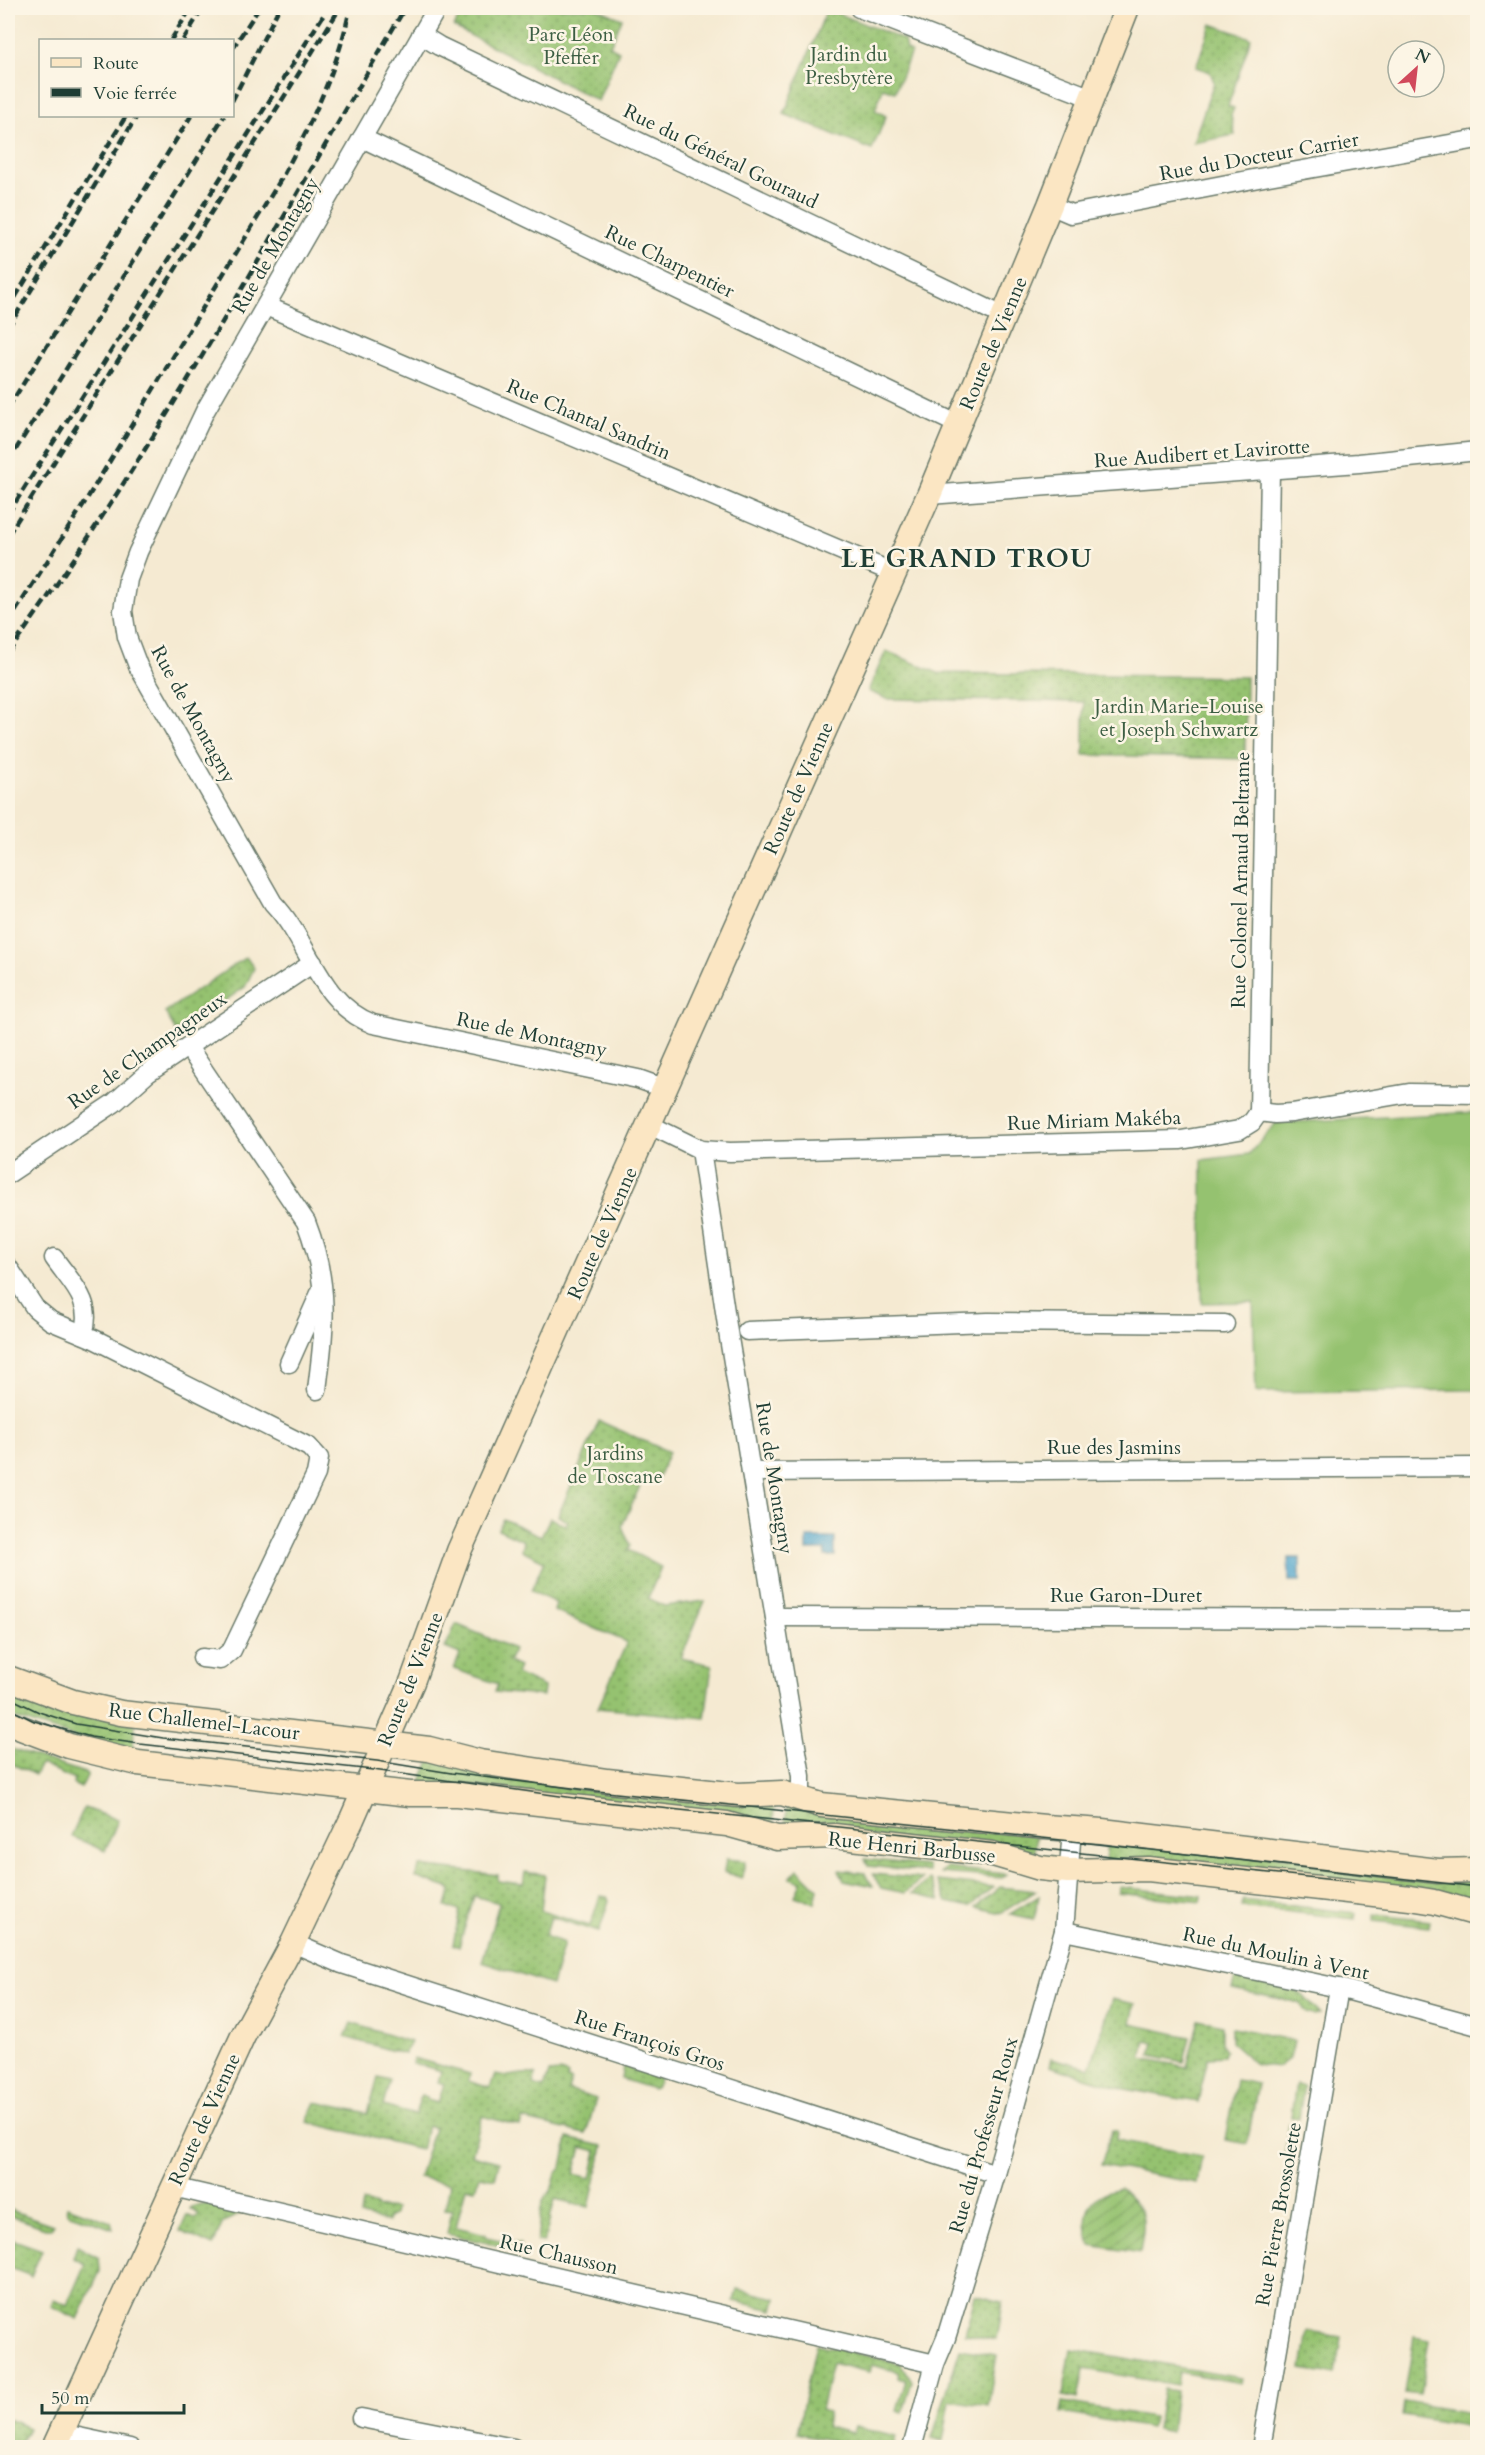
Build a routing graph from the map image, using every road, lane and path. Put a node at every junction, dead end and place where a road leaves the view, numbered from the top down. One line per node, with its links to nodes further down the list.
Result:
1 (437, 8): 4 (street, Rue de Montagny)
2 (859, 8): 5 (street)
3 (1127, 8): 5 (street, Route de Vienne)
4 (421, 35): 6 (street, Rue de Montagny); 10 (street, Rue du Général Gouraud)
5 (1092, 98): 8 (street, Route de Vienne)
6 (362, 138): 9 (street, Rue de Montagny); 11 (street, Rue Charpentier)
7 (1478, 140): 8 (street, Rue du Docteur Carrier)
8 (1050, 205): 10 (street, Route de Vienne)
9 (266, 306): 15 (street, Rue Chantal Sandrin); 16 (street, Rue de Montagny)
10 (1004, 316): 11 (street, Route de Vienne)
11 (959, 425): 14 (street, Route de Vienne)
12 (1478, 451): 13 (street, Rue Audibert et Lavirotte)
13 (1270, 470): 14 (street, Rue Audibert et Lavirotte); 20 (street, Rue Colonel Arnaud Beltrame)
14 (929, 495): 15 (street, Route de Vienne)
15 (894, 573): 18 (street, Route de Vienne)
16 (313, 963): 17 (street, Rue de Champagneux); 18 (street, Rue de Montagny)
17 (188, 1047): 23 (street, Rue de Champagneux); 26 (street)
18 (666, 1089): 21 (street, Route de Vienne)
19 (1478, 1094): 20 (street)
20 (1259, 1112): 22 (street, Rue Miriam Makéba)
21 (650, 1125): 22 (street); 39 (street, Route de Vienne)
22 (701, 1150): 33 (street, Rue de Montagny)
23 (8, 1174)
24 (54, 1258): 29 (street)
25 (8, 1267): 29 (street)
26 (323, 1286): 30 (street); 31 (street)
27 (1225, 1324): 28 (street)
28 (747, 1331)
29 (89, 1337): 36 (street)
30 (289, 1363)
31 (317, 1390)
32 (1478, 1467): 33 (street, Rue des Jasmins)
33 (751, 1472): 34 (street, Rue de Montagny)
34 (775, 1617): 35 (street, Rue Garon-Duret); 41 (street, Rue de Montagny)
35 (1478, 1619)
36 (202, 1658)
37 (8, 1678): 39 (street, Rue Challemel-Lacour)
38 (8, 1723): 40 (street)
39 (376, 1743): 40 (street, Route de Vienne); 41 (street, Rue Henri Barbusse)
40 (355, 1788): 44 (street, Rue Henri Barbusse); 47 (street, Route de Vienne)
41 (801, 1797): 42 (street, Rue Henri Barbusse)
42 (1072, 1829): 43 (street, Rue Henri Barbusse); 44 (street, Rue du Professeur Roux)
43 (1478, 1870)
44 (1068, 1871): 45 (street, Rue Henri Barbusse); 46 (street, Rue du Professeur Roux)
45 (1478, 1914)
46 (1064, 1930): 48 (street, Rue du Moulin à Vent); 50 (street, Rue du Professeur Roux)
47 (293, 1943): 50 (street, Rue François Gros); 51 (street, Route de Vienne)
48 (1339, 1988): 49 (street, Rue du Moulin à Vent); 58 (street, Rue Pierre Brossolette)
49 (1478, 2026)
50 (996, 2174): 52 (street, Rue du Professeur Roux)
51 (173, 2187): 52 (street, Rue Chausson); 54 (street, Route de Vienne)
52 (935, 2364): 57 (street, Rue du Professeur Roux)
53 (361, 2418): 56 (street)
54 (57, 2440): 55 (street)
55 (130, 2448)
56 (514, 2448)
57 (912, 2448)
58 (1261, 2448)

